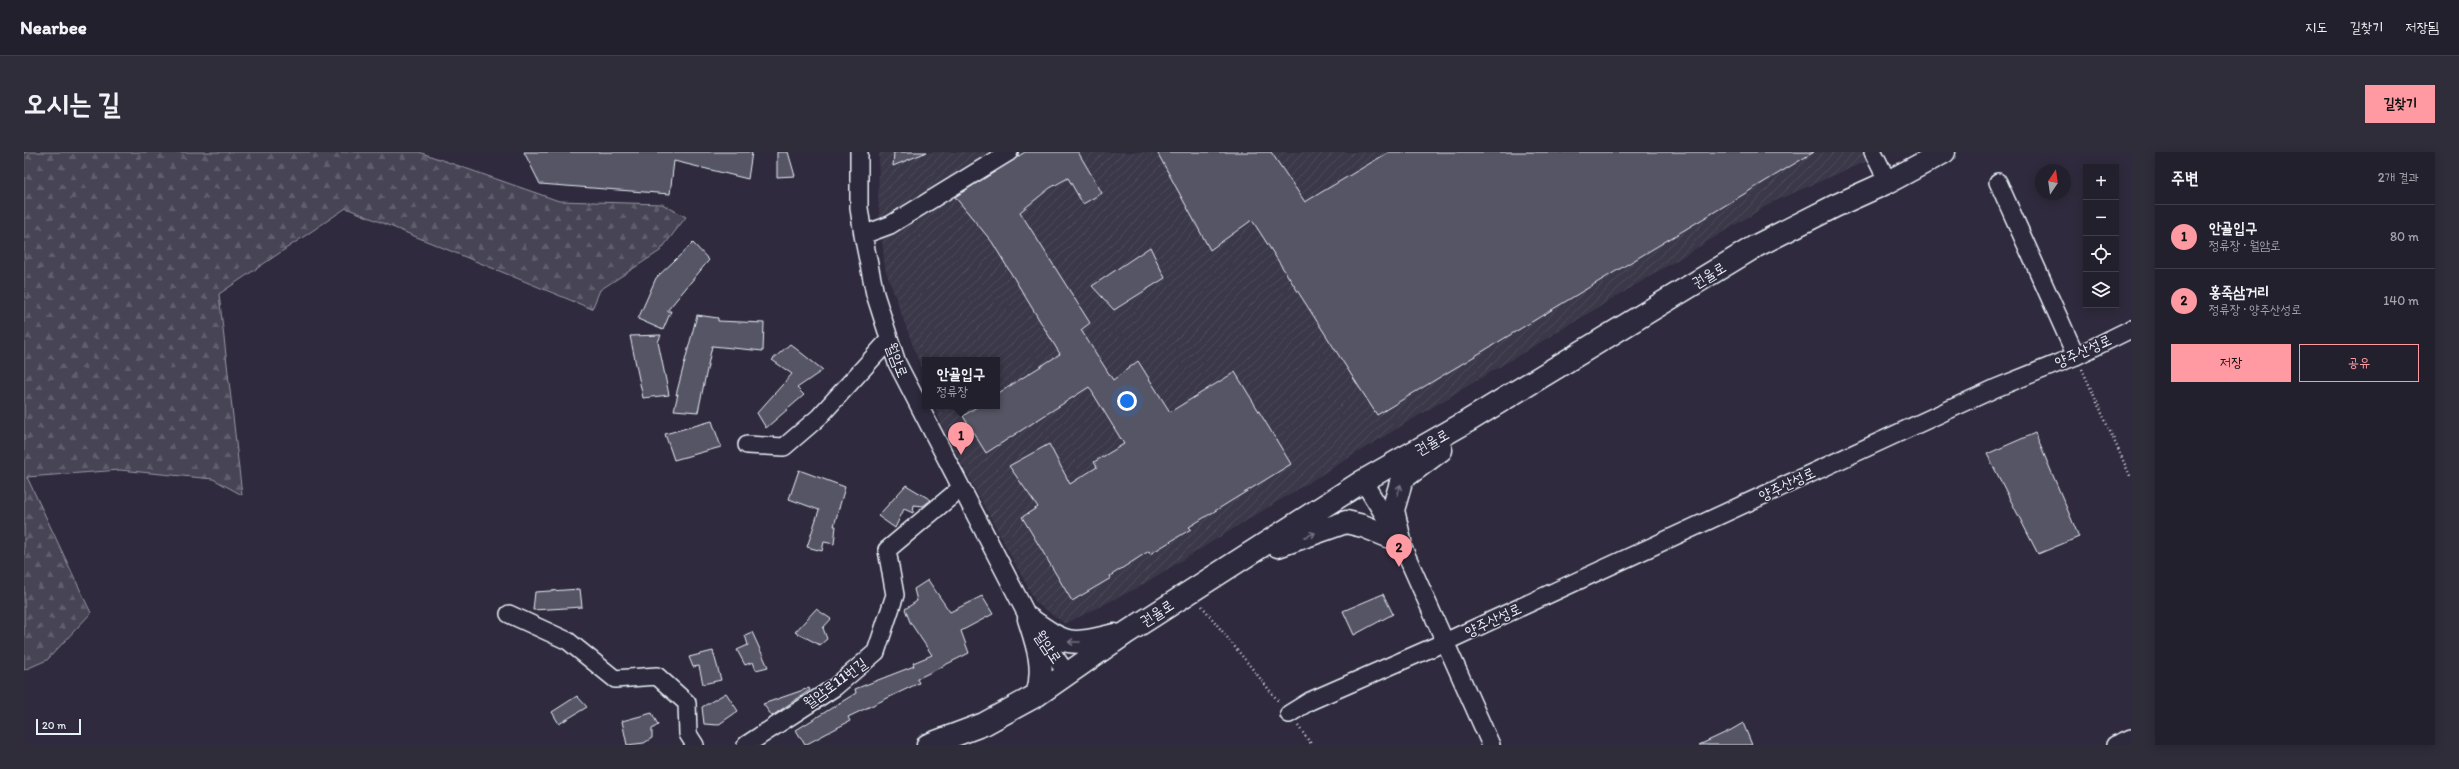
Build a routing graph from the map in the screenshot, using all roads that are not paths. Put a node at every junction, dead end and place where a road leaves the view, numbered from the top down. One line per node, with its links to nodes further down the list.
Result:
1 (858, 152): 7 (street, 월암로)
2 (1009, 152): 7 (street)
3 (1873, 152): 5 (street)
4 (1944, 152): 5 (main road, 권율로)
5 (1888, 182): 11 (main road, 권율로)
6 (1998, 182): 10 (street)
7 (863, 235): 9 (street, 월암로)
8 (2131, 329): 10 (street, 양주산성로)
9 (889, 340): 12 (street); 14 (street, 월암로)
10 (2076, 356): 20 (street, 양주산성로)
11 (1468, 422): 13 (main road, 권율로); 15 (main road, one-way to 11)
12 (747, 444)
13 (1363, 481): 15 (street); 16 (main road, 권율로)
14 (961, 488): 18 (street, 월암로); 26 (street, 월암로11번길)
15 (1400, 541): 16 (main road, one-way to 15); 20 (street)
16 (1246, 556): 19 (main road, 권율로)
17 (509, 614): 25 (street)
18 (1029, 619): 19 (main road, one-way to 18); 21 (street, 월암로); 22 (main road)
19 (1126, 633): 21 (main road, 권율로)
20 (1445, 642): 23 (street, 양주산성로); 28 (street)
21 (1067, 674): 22 (main road, 권율로)
22 (1037, 694): 27 (main road, 권율로)
23 (1289, 714)
24 (2131, 738): 29 (street)
25 (695, 745)
26 (746, 745)
27 (928, 745)
28 (1491, 745)
29 (2115, 745)

